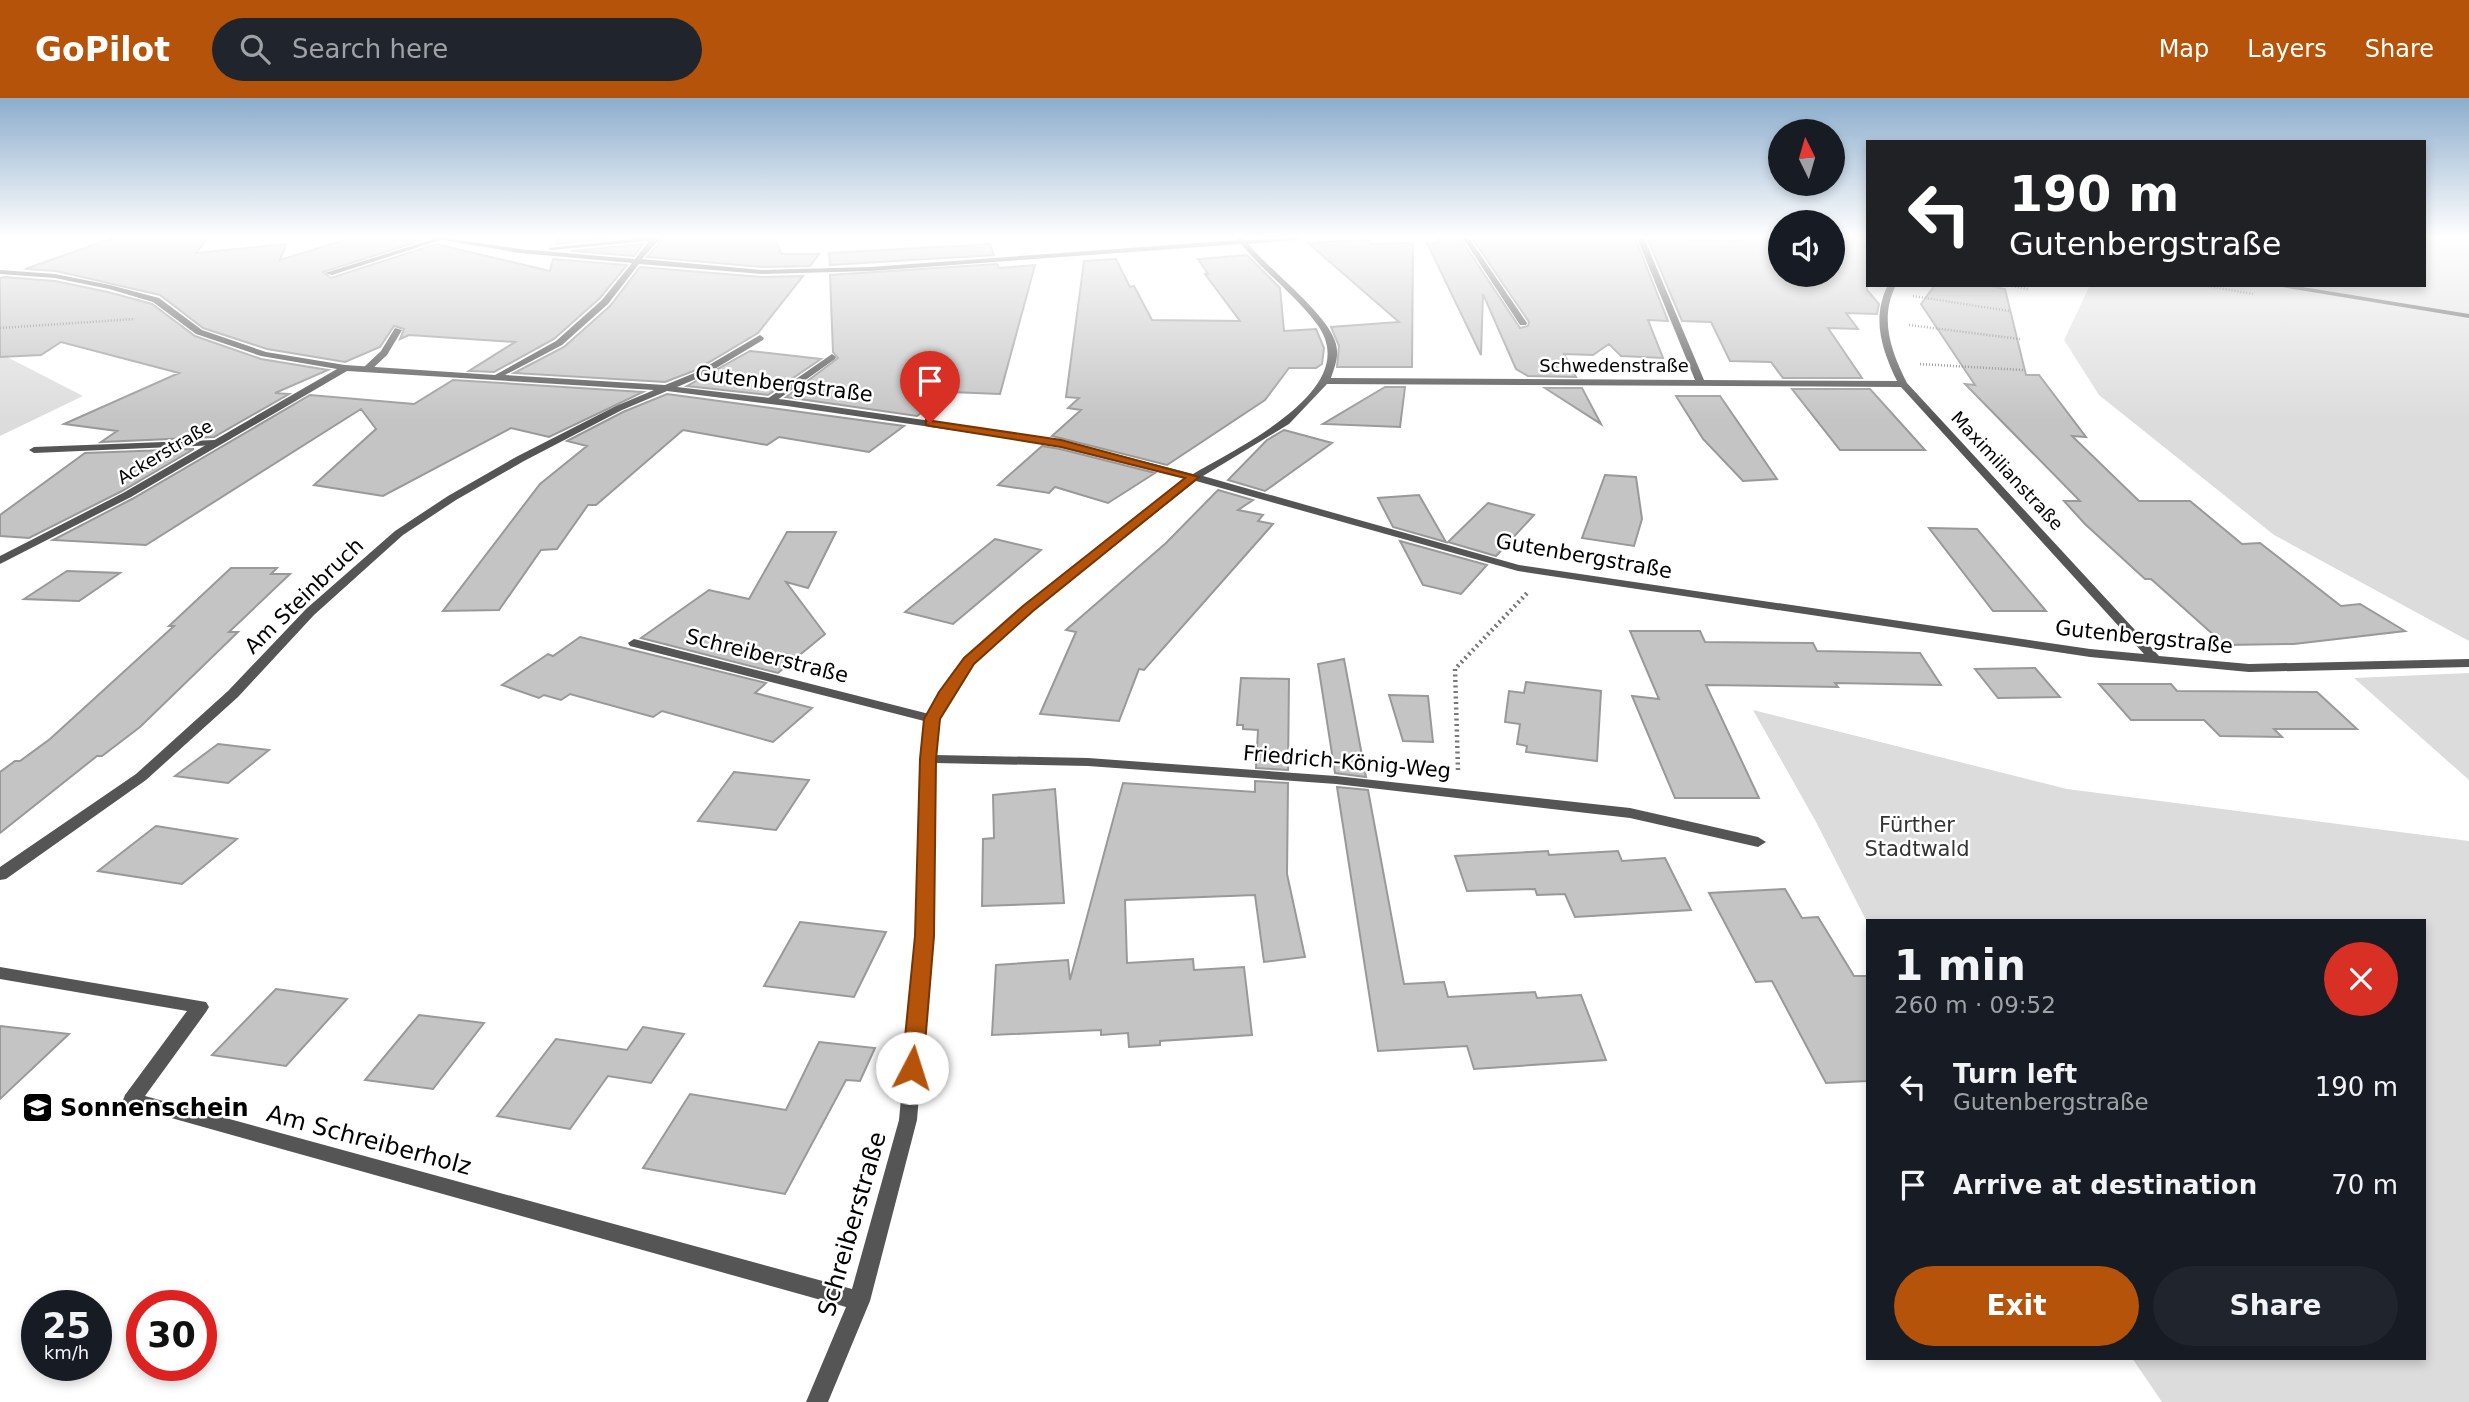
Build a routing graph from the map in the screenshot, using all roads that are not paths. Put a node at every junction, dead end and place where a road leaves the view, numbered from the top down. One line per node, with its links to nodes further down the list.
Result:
1 (152, 299): 13 (street, Gutenbergstraße)
2 (607, 299): 15 (street)
3 (1298, 299): 16 (street)
4 (1507, 299): 9 (street)
5 (1666, 299): 17 (street)
6 (1888, 299): 18 (street, Maximilianstraße)
7 (2361, 299): 8 (street)
8 (2469, 316)
9 (1523, 323)
10 (398, 330): 14 (street)
11 (760, 338): 19 (street, Gutenbergstraße)
12 (832, 357): 20 (street)
13 (345, 368): 14 (street, Gutenbergstraße); 21 (street, Ackerstraße)
14 (367, 369): 15 (street, Gutenbergstraße)
15 (498, 376): 19 (street, Gutenbergstraße)
16 (1325, 381): 17 (street, Schwedenstraße); 23 (street, Schreiberstraße)
17 (1700, 382): 18 (street, Schwedenstraße)
18 (1903, 384): 26 (street, Maximilianstraße)
19 (664, 388): 20 (street, Gutenbergstraße); 31 (street, Am Steinbruch)
20 (770, 401): 23 (street, Gutenbergstraße)
21 (215, 443): 22 (street); 24 (street, Ackerstraße)
22 (33, 450)
23 (1194, 477): 26 (street, Gutenbergstraße); 28 (street, Schreiberstraße)
24 (0, 561)
25 (634, 643): 28 (street, Schreiberstraße)
26 (2157, 660): 27 (street, Gutenbergstraße)
27 (2469, 663)
28 (932, 719): 29 (street, Schreiberstraße)
29 (928, 759): 30 (street, Friedrich-König-Weg); 33 (street, Schreiberstraße)
30 (1758, 842)
31 (0, 875)
32 (0, 974): 33 (street, Am Schreiberholz)
33 (859, 1301): 34 (street, Schreiberstraße)
34 (817, 1402)

